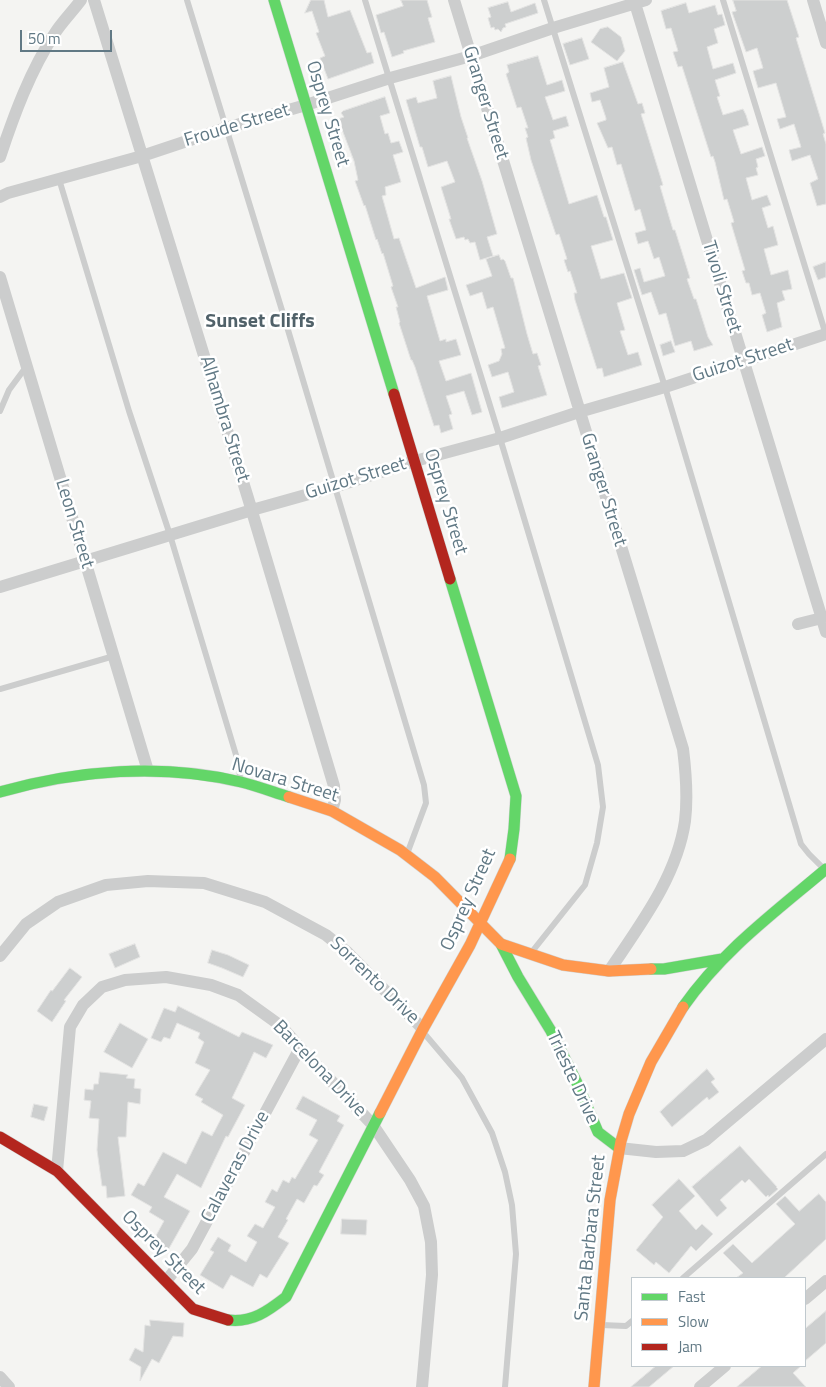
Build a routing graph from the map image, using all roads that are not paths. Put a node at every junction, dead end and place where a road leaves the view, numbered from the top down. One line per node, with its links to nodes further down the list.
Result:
1 (81, 0): 18 (street)
2 (94, 0): 17 (street, Alhambra Street)
3 (187, 0): 16 (lane)
4 (274, 0): 15 (street, Osprey Street)
5 (365, 0): 14 (lane)
6 (454, 0): 13 (street, Granger Street)
7 (544, 0): 11 (lane)
8 (723, 0): 22 (lane)
9 (813, 0): 12 (street)
10 (638, 1): 11 (street, Froude Street); 23 (street, Tivoli Street)
11 (553, 28): 13 (street, Froude Street); 25 (lane)
12 (826, 43)
13 (471, 56): 14 (street, Froude Street); 27 (street, Granger Street)
14 (390, 78): 15 (street, Froude Street); 28 (lane)
15 (306, 105): 16 (street, Froude Street); 29 (street, Osprey Street)
16 (226, 128): 17 (street, Froude Street); 30 (lane)
17 (142, 156): 19 (street, Froude Street); 31 (street, Alhambra Street)
18 (0, 157)
19 (59, 179): 20 (street, Froude Street); 32 (lane)
20 (0, 197)
21 (0, 277): 24 (street, Leon Street)
22 (826, 334): 23 (street, Guizot Street)
23 (743, 361): 25 (street, Guizot Street); 35 (street, Tivoli Street)
24 (27, 367): 26 (lane); 33 (street, Leon Street)
25 (665, 387): 27 (street, Guizot Street); 45 (lane)
26 (0, 411)
27 (579, 412): 28 (street, Guizot Street); 51 (street, Granger Street)
28 (500, 438): 29 (street, Guizot Street); 48 (lane)
29 (415, 461): 30 (street, Guizot Street); 46 (street, Osprey Street)
30 (334, 487): 31 (street, Guizot Street); 44 (lane)
31 (252, 510): 32 (street, Guizot Street); 43 (street, Alhambra Street)
32 (170, 535): 33 (street, Guizot Street); 41 (lane)
33 (85, 562): 34 (street, Guizot Street); 38 (street, Leon Street)
34 (0, 587)
35 (822, 618): 36 (street); 37 (street, Tivoli Street)
36 (798, 624)
37 (826, 632)
38 (114, 656): 39 (lane); 40 (street, Leon Street)
39 (0, 689)
40 (148, 771): 41 (street, Novara Street); 42 (street, Novara Street)
41 (241, 782): 43 (street, Novara Street)
42 (0, 792)
43 (332, 811): 44 (street, Novara Street)
44 (406, 855): 46 (street, Novara Street)
45 (825, 870): 50 (street, Santa Barbara Street)
46 (480, 922): 47 (street, Novara Street); 52 (street, Osprey Street)
47 (501, 944): 48 (street, Novara Street); 57 (street, Trieste Drive)
48 (530, 954): 51 (street, Novara Street)
49 (0, 956): 52 (street, Sorrento Drive)
50 (722, 959): 51 (street, Novara Street); 57 (street, Santa Barbara Street)
51 (608, 971)
52 (423, 1030): 55 (street, Osprey Street); 70 (lane)
53 (826, 1039): 57 (street)
54 (300, 1048): 55 (street, Barcelona Drive); 59 (street, Barcelona Drive); 61 (street, Calaveras Drive)
55 (374, 1124): 61 (street, Osprey Street); 69 (street, Barcelona Drive)
56 (0, 1137): 59 (street, Osprey Street)
57 (619, 1148): 65 (street, Santa Barbara Street)
58 (826, 1154): 60 (lane)
59 (57, 1170): 61 (street, Osprey Street)
60 (684, 1277)
61 (166, 1281)
62 (826, 1281): 63 (street)
63 (806, 1298)
64 (631, 1322): 65 (lane)
65 (599, 1325): 71 (street, Santa Barbara Street)
66 (724, 1367): 72 (street)
67 (0, 1377): 68 (street)
68 (9, 1387)
69 (422, 1387)
70 (505, 1387)
71 (594, 1387)
72 (700, 1387)

